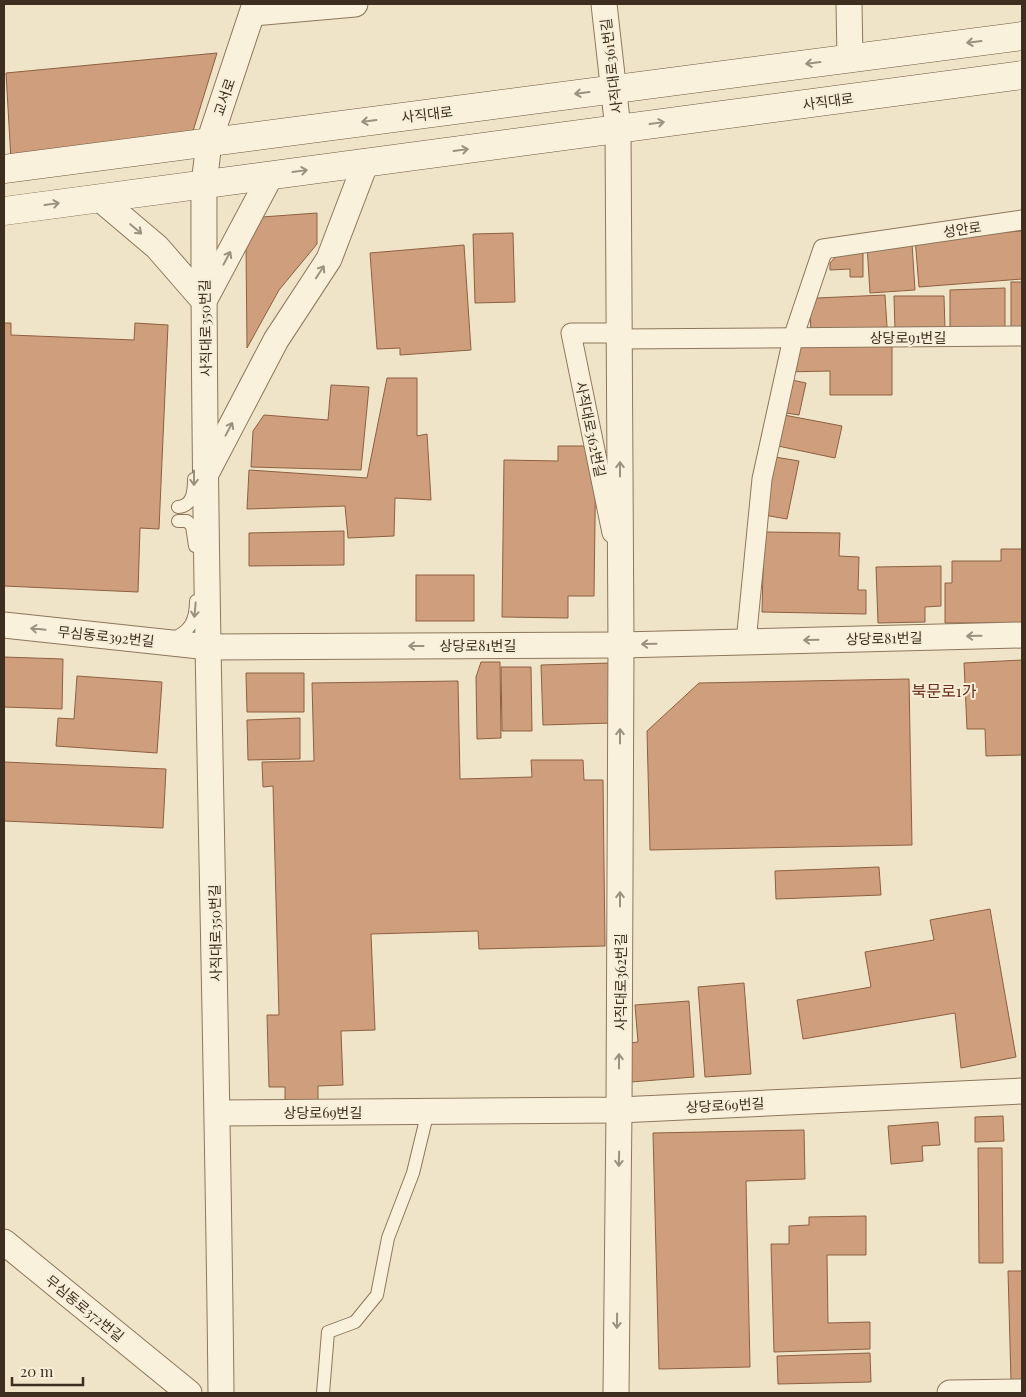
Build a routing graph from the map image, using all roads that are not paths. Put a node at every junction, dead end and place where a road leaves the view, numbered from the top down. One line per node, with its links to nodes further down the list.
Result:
1 (355, 4): 4 (street, 교서로)
2 (604, 4): 8 (street, 사직대로361번길)
3 (849, 4): 6 (street)
4 (254, 8): 10 (street, 교서로)
5 (1022, 36): 6 (main road, 사직대로, one-way to 6)
6 (850, 58): 8 (main road, 사직대로, one-way to 8)
7 (1022, 74): 9 (main road, 사직대로, one-way to 7)
8 (613, 89): 9 (street, 사직대로361번길); 10 (main road, 사직대로, one-way to 10)
9 (618, 129): 11 (main road, 사직대로, one-way to 9); 19 (street, 사직대로362번길)
10 (209, 142): 12 (main road, 사직대로); 14 (street, 교서로)
11 (366, 162): 13 (main road, 사직대로, one-way to 11); 22 (street, 사직대로350번길, one-way to 11)
12 (4, 170)
13 (271, 175): 14 (main road, 사직대로); 18 (street, one-way to 13)
14 (204, 184): 15 (main road, 사직대로); 18 (street, 사직대로350번길)
15 (99, 198): 16 (main road, 사직대로, one-way to 15); 18 (street, one-way to 18)
16 (4, 211)
17 (1022, 220): 21 (street, 성안로)
18 (199, 295): 22 (street, 사직대로350번길); 23 (lane, one-way to 23)
19 (619, 336): 21 (street, 상당로91번길); 25 (street, 사직대로362번길, one-way to 19); 25 (street, 사직대로362번길)
20 (1022, 336): 21 (street, 상당로91번길)
21 (793, 338): 29 (street)
22 (206, 472): 31 (street, 사직대로350번길)
23 (178, 507)
24 (178, 521): 28 (lane, one-way to 28)
25 (620, 571): 30 (street, 사직대로362번길)
26 (4, 625): 28 (street, 무심동로392번길, one-way to 26)
27 (1022, 635): 29 (street, 상당로81번길, one-way to 29)
28 (163, 642): 31 (street, 무심동로392번길)
29 (746, 642): 30 (street, 상당로81번길, one-way to 30)
30 (621, 645): 31 (street, 상당로81번길, one-way to 31); 33 (street, 사직대로362번길, one-way to 30)
31 (209, 647): 35 (street, 사직대로350번길)
32 (1022, 1091): 33 (street, 상당로69번길)
33 (619, 1110): 34 (street, 상당로69번길); 41 (street, 사직대로362번길, one-way to 41)
34 (428, 1111): 35 (street, 상당로69번길); 40 (lane)
35 (218, 1112): 39 (street, 사직대로350번길)
36 (4, 1242): 38 (street, 무심동로372번길)
37 (1022, 1392): 42 (street)
38 (189, 1393)
39 (221, 1393)
40 (323, 1393)
41 (616, 1393)
42 (950, 1393)

